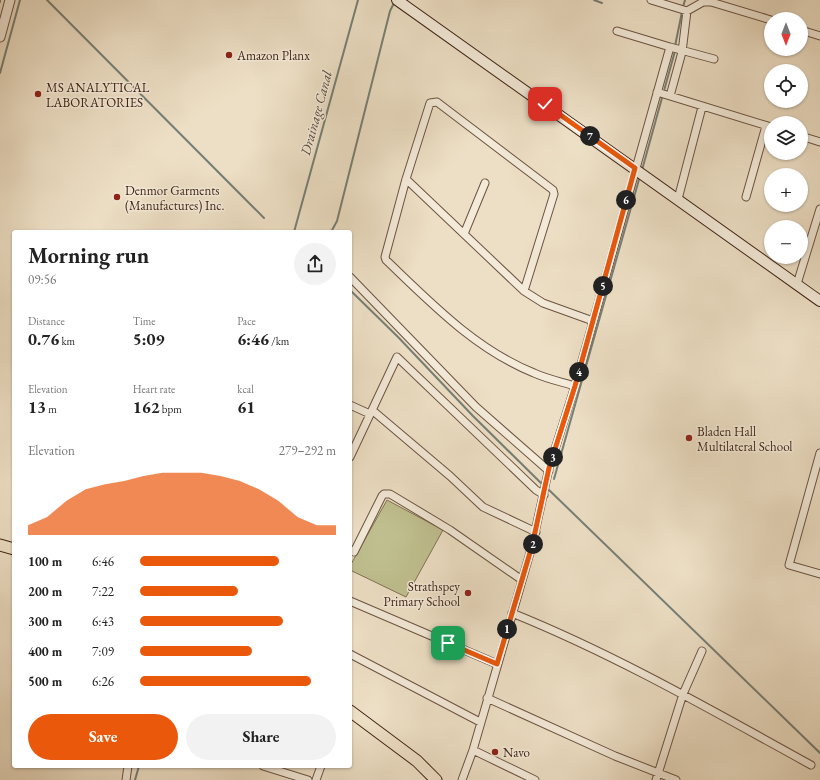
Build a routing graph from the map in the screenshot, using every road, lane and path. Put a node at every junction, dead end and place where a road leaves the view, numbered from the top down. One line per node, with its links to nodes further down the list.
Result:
1 (10, 0): 4 (street)
2 (397, 0): 21 (main road)
3 (652, 0): 5 (street)
4 (3, 9): 10 (street)
5 (687, 11): 6 (street); 12 (street)
6 (764, 18)
7 (617, 31): 11 (street)
8 (808, 32): 9 (street)
9 (820, 36)
10 (0, 37)
11 (670, 47): 12 (street); 14 (street)
12 (682, 50): 13 (street); 15 (street)
13 (714, 59)
14 (657, 92): 15 (street); 21 (street)
15 (670, 96): 16 (street)
16 (702, 106): 17 (street); 25 (street)
17 (764, 125)
18 (808, 138): 20 (street)
19 (764, 142): 24 (street)
20 (820, 142)
21 (635, 168): 25 (main road); 32 (street)
22 (406, 179): 27 (street); 30 (street); 33 (street)
23 (484, 183): 27 (street)
24 (746, 197)
25 (678, 199): 29 (main road)
26 (820, 209): 29 (street)
27 (464, 234): 30 (street)
28 (352, 279): 38 (street)
29 (797, 284): 31 (main road)
30 (524, 291): 32 (street)
31 (820, 301)
32 (593, 321): 33 (street)
33 (575, 386): 38 (street)
34 (352, 406): 35 (street)
35 (371, 412): 36 (street); 39 (street); 40 (street)
36 (352, 453)
37 (820, 453): 44 (street)
38 (549, 471): 39 (street)
39 (544, 495): 40 (street)
40 (536, 532): 45 (street)
41 (0, 545): 42 (main road)
42 (12, 548)
43 (352, 551): 45 (street)
44 (820, 574)
45 (522, 580): 47 (street)
46 (352, 602): 50 (street)
47 (512, 614): 50 (street); 51 (street)
48 (702, 651): 51 (street)
49 (352, 655): 54 (street)
50 (497, 664): 52 (street)
51 (683, 694): 56 (street); 60 (street)
52 (487, 698): 54 (street); 60 (street)
53 (352, 712): 64 (main road)
54 (480, 722): 55 (street)
55 (473, 750): 65 (street); 66 (street)
56 (811, 765)
57 (128, 768): 61 (street)
58 (269, 768): 62 (street)
59 (320, 768): 63 (street)
60 (658, 776): 67 (street)
61 (126, 780)
62 (308, 780)
63 (316, 780)
64 (436, 780)
65 (462, 780)
66 (535, 780)
67 (676, 780)

